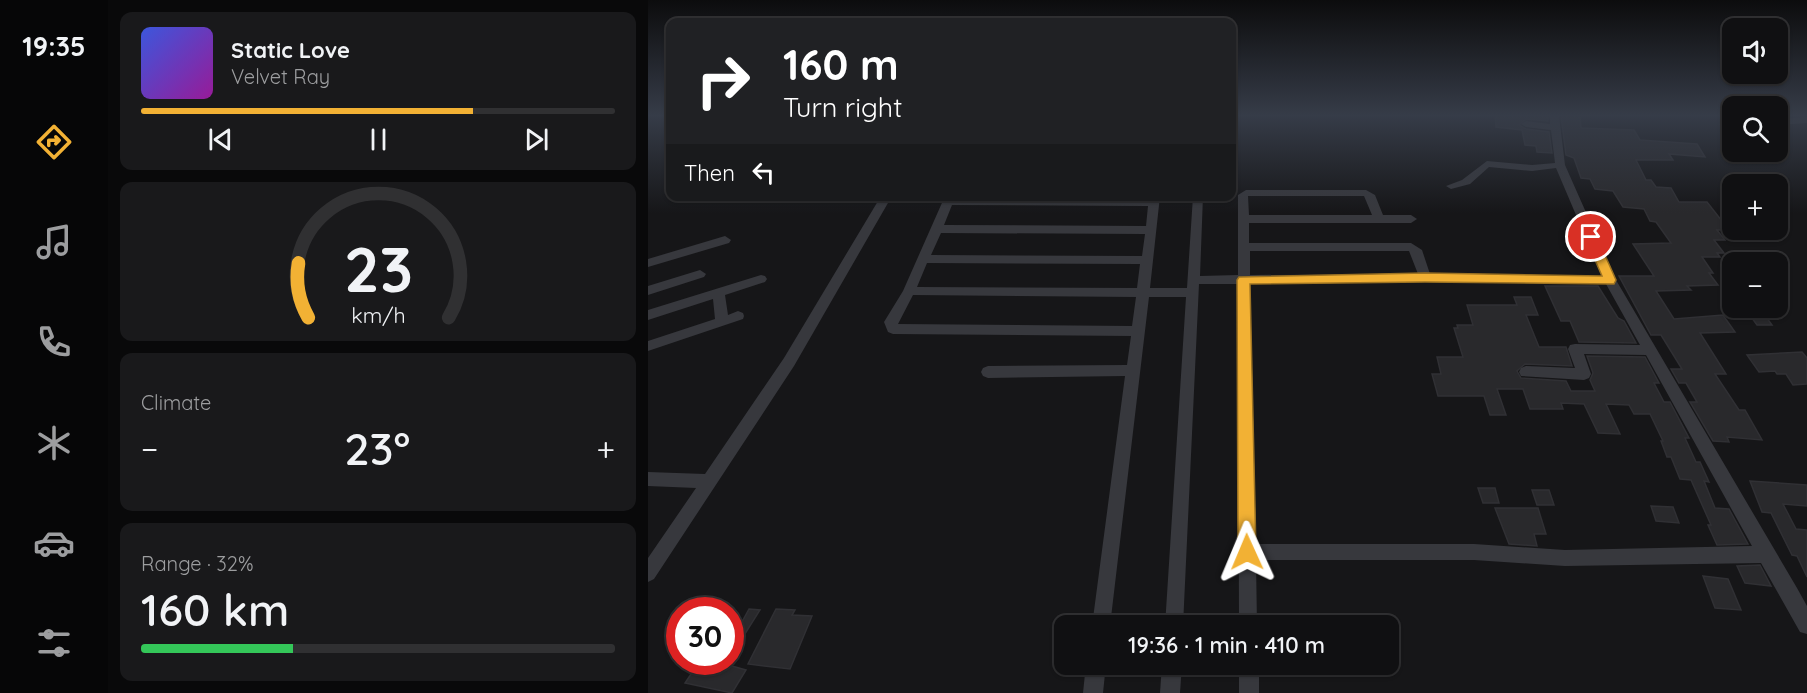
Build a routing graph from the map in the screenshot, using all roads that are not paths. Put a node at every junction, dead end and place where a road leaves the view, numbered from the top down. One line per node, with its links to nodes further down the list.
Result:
1 (1557, 148): 2 (street)
2 (1560, 165): 3 (street); 26 (street)
3 (1452, 186)
4 (884, 201): 42 (street)
5 (949, 201): 15 (street)
6 (992, 201): 11 (street)
7 (1038, 201): 11 (street)
8 (1115, 201): 11 (street)
9 (1155, 201): 16 (street)
10 (1198, 201): 27 (street)
11 (1035, 203)
12 (1243, 219): 13 (street); 13 (street); 18 (street)
13 (1379, 219): 14 (street)
14 (1411, 219)
15 (937, 229): 16 (street); 19 (street)
16 (1151, 230): 20 (street)
17 (725, 240): 21 (street)
18 (1243, 247): 23 (street); 25 (street)
19 (923, 259): 20 (street); 29 (street)
20 (1147, 260): 31 (street)
21 (648, 263)
22 (700, 274): 28 (street)
23 (1425, 278): 25 (street); 26 (street)
24 (761, 279): 30 (street)
25 (1244, 280): 27 (street); 43 (street)
26 (1610, 280): 37 (street)
27 (1193, 287): 31 (street); 47 (street)
28 (648, 291)
29 (909, 291): 31 (street); 35 (street)
30 (718, 293): 32 (street); 34 (street)
31 (1143, 293): 35 (street)
32 (648, 315)
33 (738, 316): 34 (street)
34 (722, 321): 36 (street)
35 (1138, 331): 38 (street)
36 (648, 346)
37 (1651, 350): 40 (street); 44 (street)
38 (1133, 370): 39 (street); 46 (street)
39 (988, 372)
40 (1526, 372)
41 (648, 479): 42 (street)
42 (711, 481): 45 (street)
43 (1247, 552): 44 (street); 48 (street)
44 (1766, 554): 49 (street)
45 (648, 573)
46 (1102, 615)
47 (1175, 615)
48 (1248, 615)
49 (1807, 625)
50 (1095, 675): 53 (street)
51 (1171, 675): 54 (street)
52 (1249, 675): 55 (street)
53 (1093, 693)
54 (1170, 693)
55 (1249, 693)

